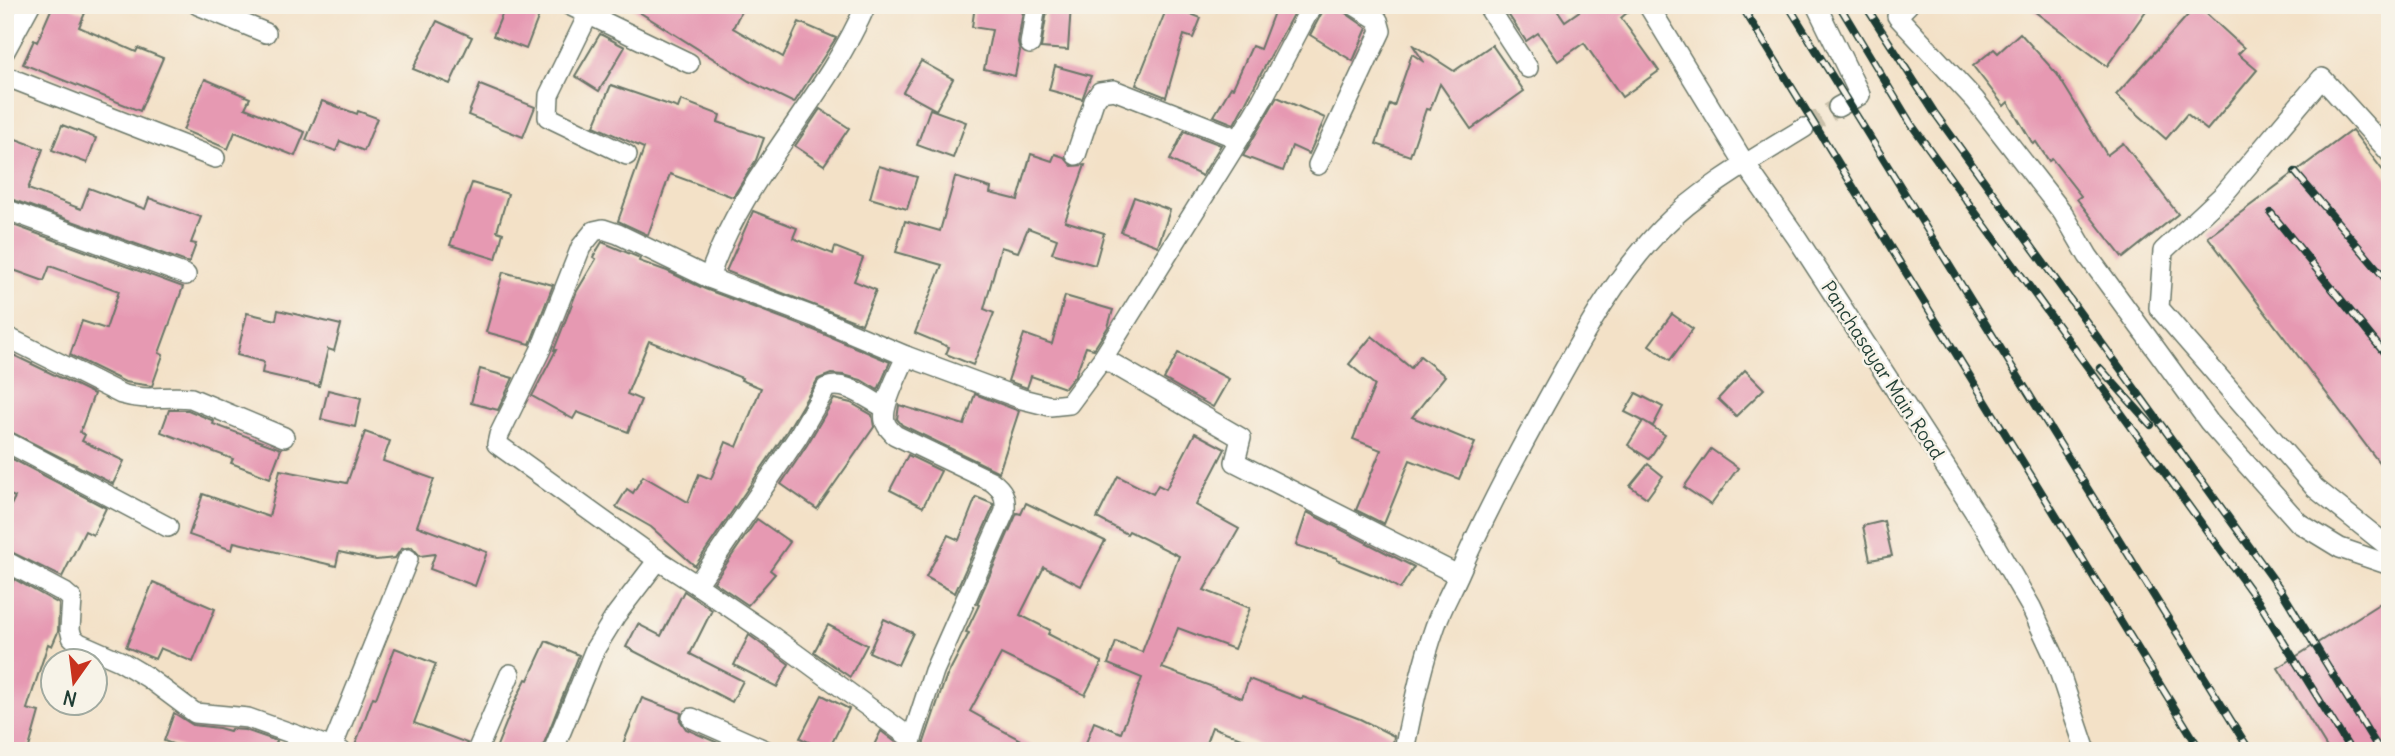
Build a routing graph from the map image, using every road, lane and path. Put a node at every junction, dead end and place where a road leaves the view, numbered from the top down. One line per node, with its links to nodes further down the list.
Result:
1 (30, 5): 15 (street)
2 (198, 5): 13 (street)
3 (569, 5): 12 (street)
4 (866, 5): 30 (street)
5 (1036, 5): 14 (street)
6 (1312, 5): 21 (street)
7 (1354, 5): 27 (street)
8 (1488, 5): 17 (street)
9 (1648, 5): 26 (street, Panchasayar Main Road)
10 (1816, 5): 19 (street)
11 (1908, 5): 41 (street)
12 (591, 10): 16 (street); 23 (street)
13 (266, 33)
14 (1030, 44)
15 (5, 51)
16 (689, 63)
17 (1528, 68)
18 (5, 76): 25 (street)
19 (1838, 107)
20 (1804, 128): 26 (street)
21 (1239, 139): 24 (street); 33 (street)
22 (2390, 153): 38 (street)
23 (627, 155)
24 (1076, 155)
25 (215, 158)
26 (1745, 164): 43 (street); 53 (street, Panchasayar Main Road)
27 (1318, 165)
28 (5, 209): 29 (street)
29 (186, 275)
30 (709, 278): 32 (street); 40 (street)
31 (5, 337): 35 (street)
32 (906, 356): 33 (street); 34 (street)
33 (1103, 358): 43 (street)
34 (885, 408): 44 (street); 47 (street)
35 (284, 437)
36 (5, 441): 37 (street)
37 (168, 527)
38 (2390, 548)
39 (408, 559): 48 (street)
40 (658, 560): 44 (street); 50 (street)
41 (2390, 565)
42 (7, 567): 48 (street)
43 (1458, 575): 52 (street)
44 (697, 585): 47 (street)
45 (510, 674): 49 (street)
46 (692, 718): 51 (street)
47 (910, 745)
48 (337, 749)
49 (477, 751)
50 (553, 751)
51 (767, 751)
52 (1404, 751)
53 (2086, 751)

